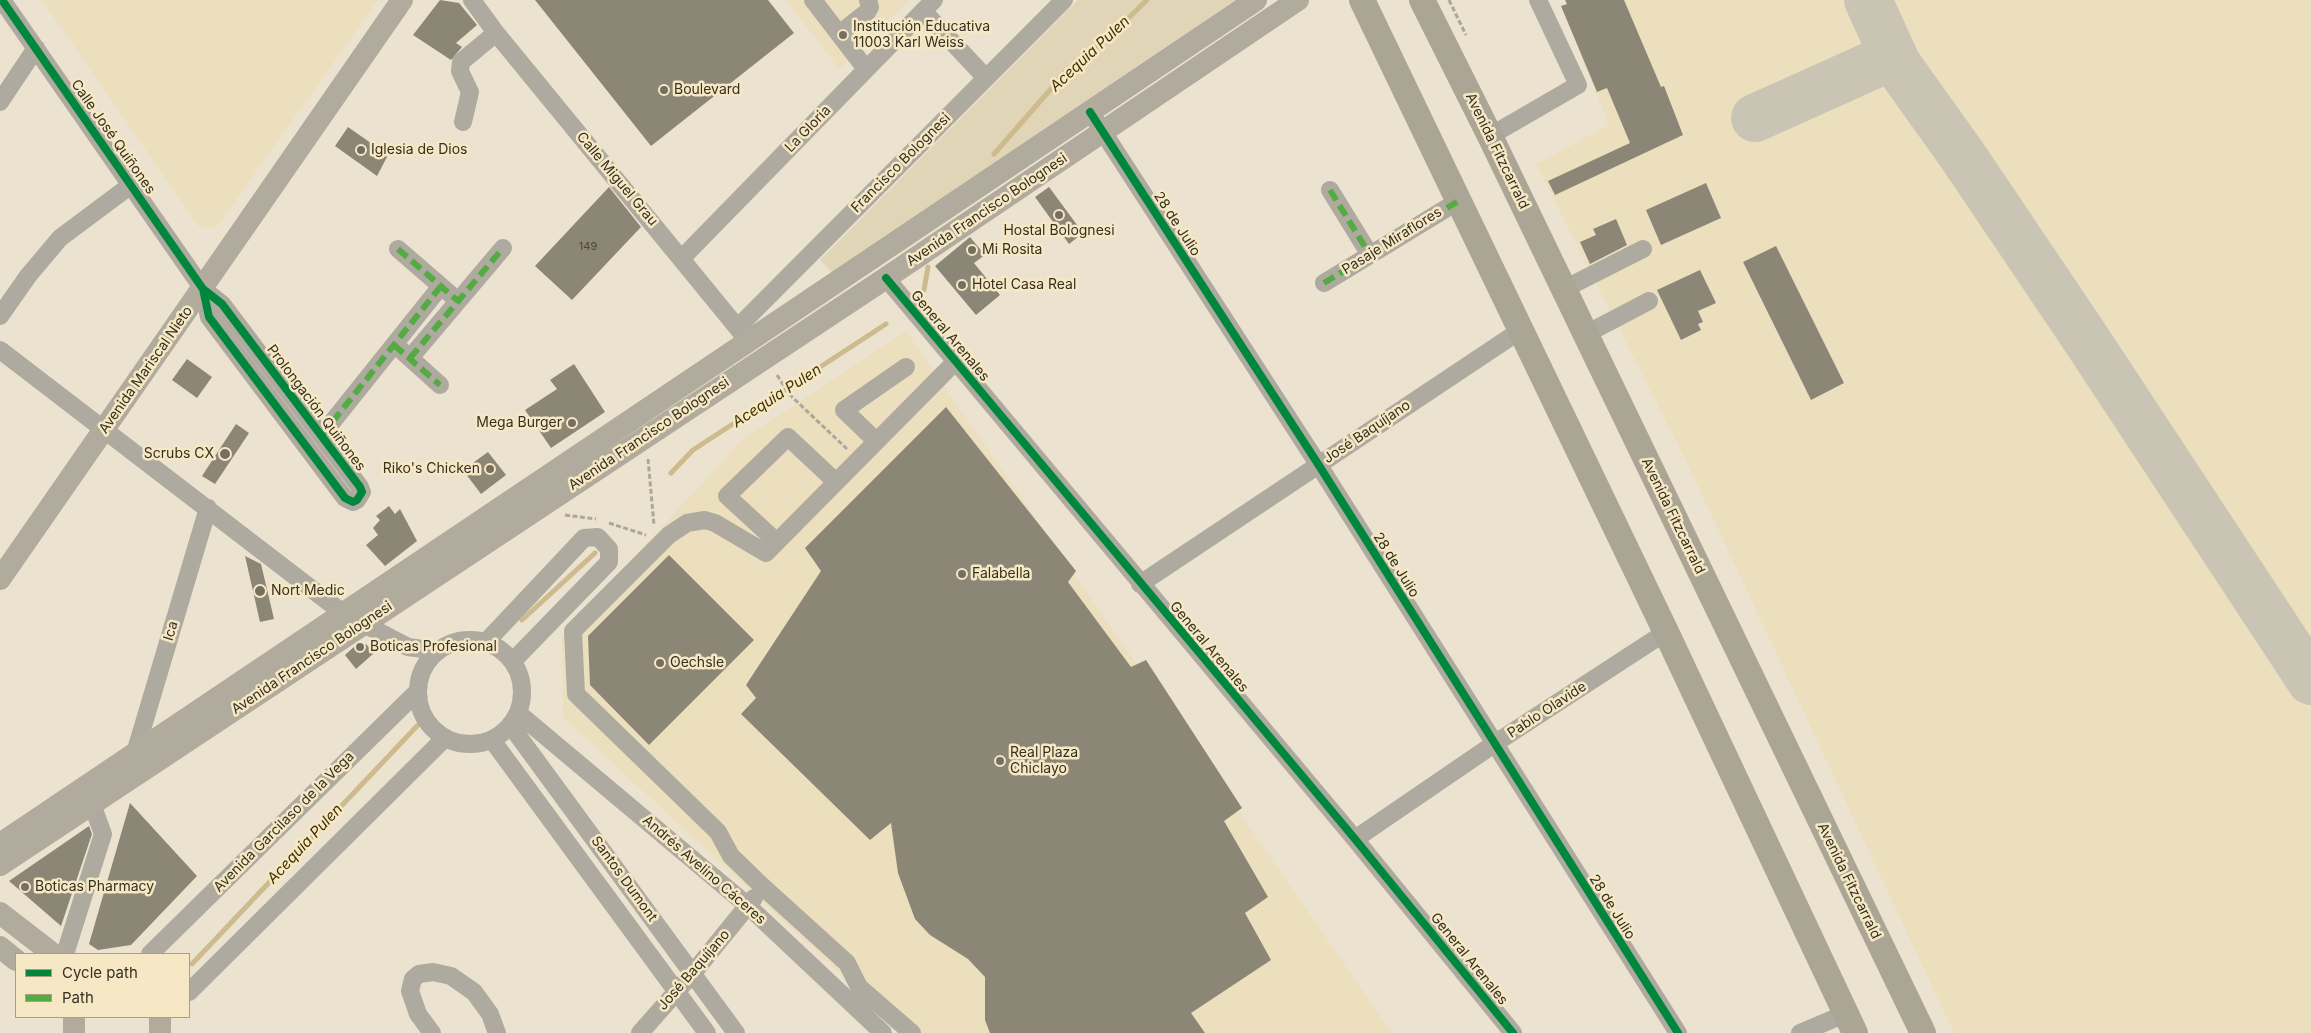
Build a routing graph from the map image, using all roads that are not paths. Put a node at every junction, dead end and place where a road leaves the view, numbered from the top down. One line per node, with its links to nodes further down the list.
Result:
1 (2, 0): 15 (street, Calle José Quiñones)
2 (472, 0): 13 (street, Calle Miguel Grau)
3 (813, 0): 14 (street)
4 (868, 0): 14 (street)
5 (1064, 0): 17 (street, Francisco Bolognesi)
6 (1256, 0): 19 (main road, Avenida Francisco Bolognesi)
7 (1298, 0): 21 (main road, Avenida Francisco Bolognesi)
8 (1362, 0): 25 (highway)
9 (1422, 0): 22 (highway, Avenida Fitzcarrald)
10 (1538, 0): 22 (street)
11 (402, 4): 34 (main road, Avenida Mariscal Nieto)
12 (929, 6): 16 (street, La Gloria); 17 (street)
13 (496, 33): 20 (street); 30 (street, Calle Miguel Grau)
14 (839, 34): 16 (street)
15 (36, 48): 18 (street); 23 (street, Calle José Quiñones)
16 (866, 69): 30 (street, La Gloria)
17 (986, 78): 40 (street, Francisco Bolognesi)
18 (0, 102)
19 (1090, 112): 21 (street, 28 de Julio); 40 (main road, Avenida Francisco Bolognesi)
20 (464, 122)
21 (1103, 132): 31 (main road, Avenida Francisco Bolognesi); 52 (street, 28 de Julio)
22 (1490, 136): 35 (highway, Avenida Fitzcarrald)
23 (131, 185): 34 (street, Calle José Quiñones); 38 (street)
24 (1330, 190): 29 (street)
25 (1460, 200): 29 (street, Pasaje Miraflores); 39 (highway)
26 (503, 248): 36 (street)
27 (398, 249): 33 (street)
28 (1643, 249): 35 (street)
29 (1370, 255): 32 (street, Pasaje Miraflores)
30 (682, 258): 40 (street, Calle Miguel Grau)
31 (886, 278): 45 (street, General Arenales); 46 (main road, Avenida Francisco Bolognesi)
32 (1324, 283)
33 (441, 286): 36 (street); 42 (street)
34 (203, 289): 49 (main road, Avenida Mariscal Nieto); 50 (street, Prolongación Quiñones); 50 (street, Prolongación Quiñones)
35 (1564, 289): 41 (highway, Avenida Fitzcarrald)
36 (458, 301): 44 (street)
37 (1649, 301): 41 (street)
38 (0, 316)
39 (1521, 330): 52 (street, José Baquíjano); 60 (highway)
40 (743, 334): 46 (street, Calle Miguel Grau); 58 (main road, Avenida Francisco Bolognesi)
41 (1586, 334): 97 (highway, Avenida Fitzcarrald)
42 (394, 345): 44 (street); 50 (street)
43 (0, 350): 49 (street)
44 (410, 358): 48 (street)
45 (955, 362): 51 (street); 57 (street, General Arenales)
46 (770, 367): 59 (main road, Avenida Francisco Bolognesi)
47 (906, 367): 51 (street)
48 (440, 385)
49 (104, 429): 54 (street); 56 (main road, Avenida Mariscal Nieto)
50 (321, 436)
51 (876, 441): 53 (street)
52 (1318, 464): 57 (street, José Baquíjano); 69 (street, 28 de Julio)
53 (836, 482): 55 (street); 55 (street)
54 (208, 508): 58 (street); 70 (street, Ica)
55 (777, 542): 75 (street)
56 (0, 579)
57 (1140, 584): 72 (street, General Arenales)
58 (343, 613): 59 (street); 70 (main road, Avenida Francisco Bolognesi)
59 (362, 624): 62 (street); 64 (street); 71 (main road, Avenida Francisco Bolognesi)
60 (1666, 632): 69 (street, Pablo Olavide); 86 (highway)
61 (486, 642): 62 (street); 63 (street); 63 (street)
62 (438, 651): 64 (street)
63 (513, 661): 66 (street)
64 (423, 670): 65 (street)
65 (418, 691): 67 (street); 81 (street, Avenida Garcilaso de la Vega)
66 (515, 719): 68 (street); 76 (street, Andrés Avelino Cáceres); 83 (street, Santos Dumont)
67 (445, 738): 68 (street); 84 (street)
68 (492, 740): 85 (street, Santos Dumont)
69 (1494, 744): 72 (street, Pablo Olavide); 95 (street, 28 de Julio)
70 (135, 753): 73 (main road, Avenida Francisco Bolognesi)
71 (92, 804): 74 (main road, Avenida Francisco Bolognesi); 80 (street)
72 (1355, 839): 94 (street, General Arenales)
73 (0, 844)
74 (0, 865)
75 (762, 886): 76 (street, José Baquíjano); 93 (street)
76 (748, 906): 83 (street, José Baquíjano); 92 (street, Andrés Avelino Cáceres)
77 (0, 913): 79 (main road)
78 (0, 946): 82 (main road)
79 (51, 953)
80 (65, 953)
81 (151, 953)
82 (15, 959)
83 (693, 972): 85 (street, José Baquíjano); 91 (street, Santos Dumont)
84 (190, 991)
85 (677, 991): 89 (street, José Baquíjano); 90 (street, Santos Dumont)
86 (1850, 1024): 96 (street)
87 (432, 1033): 88 (street)
88 (497, 1033)
89 (640, 1033)
90 (707, 1033)
91 (736, 1033)
92 (883, 1033)
93 (912, 1033)
94 (1513, 1033)
95 (1678, 1033)
96 (1800, 1033)
97 (1923, 1033)

